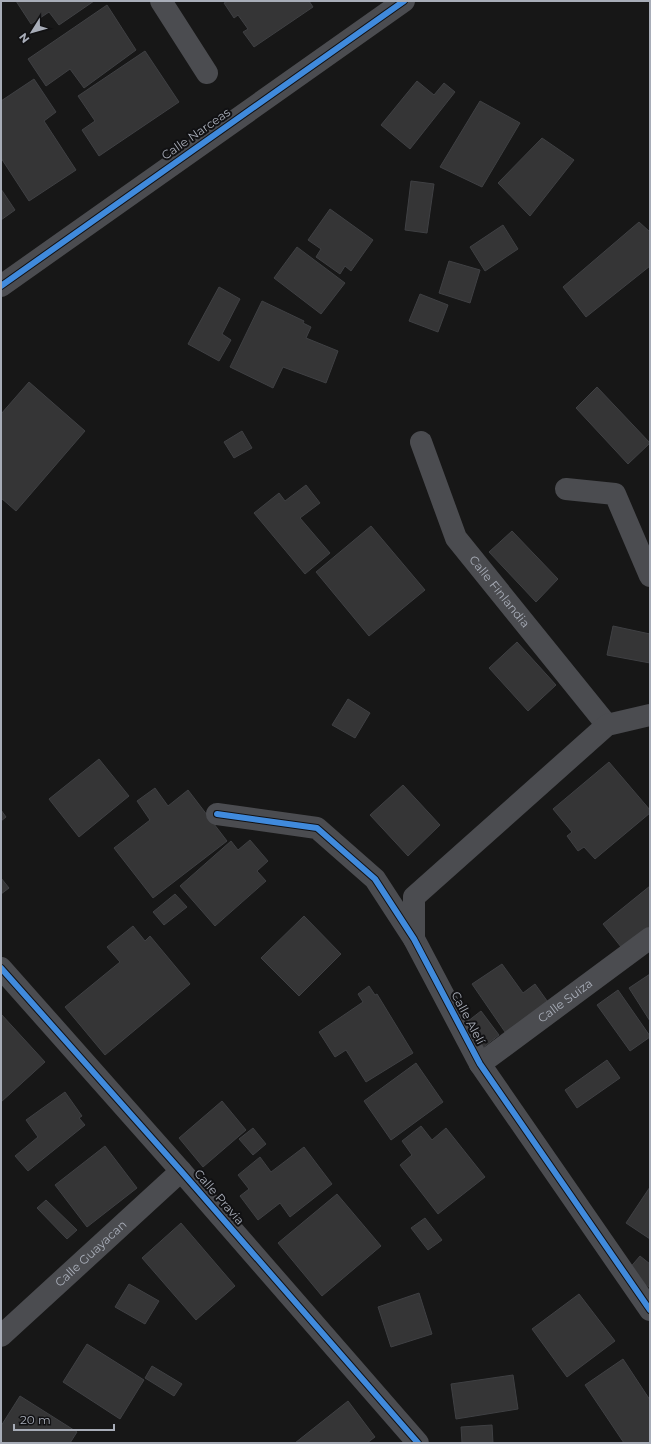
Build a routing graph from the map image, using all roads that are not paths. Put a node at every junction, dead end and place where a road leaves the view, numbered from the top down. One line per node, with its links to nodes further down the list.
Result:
1 (161, 1): 3 (street)
2 (404, 1): 4 (street, Calle Narceas)
3 (207, 72)
4 (1, 286)
5 (421, 442): 9 (street, Calle Finlandia)
6 (566, 489): 7 (street)
7 (650, 576)
8 (650, 715): 9 (street, Calle Alelí)
9 (607, 725): 12 (street, Calle Alelí)
10 (217, 814): 12 (street, Calle Alelí)
11 (650, 938): 14 (street, Calle Suiza)
12 (414, 939): 14 (street, Calle Alelí)
13 (1, 968): 15 (street, Calle Pravia)
14 (480, 1064): 16 (street, Calle Alelí)
15 (181, 1171): 17 (street, Calle Guayacan); 18 (street, Calle Pravia)
16 (650, 1310)
17 (1, 1336)
18 (418, 1443)

